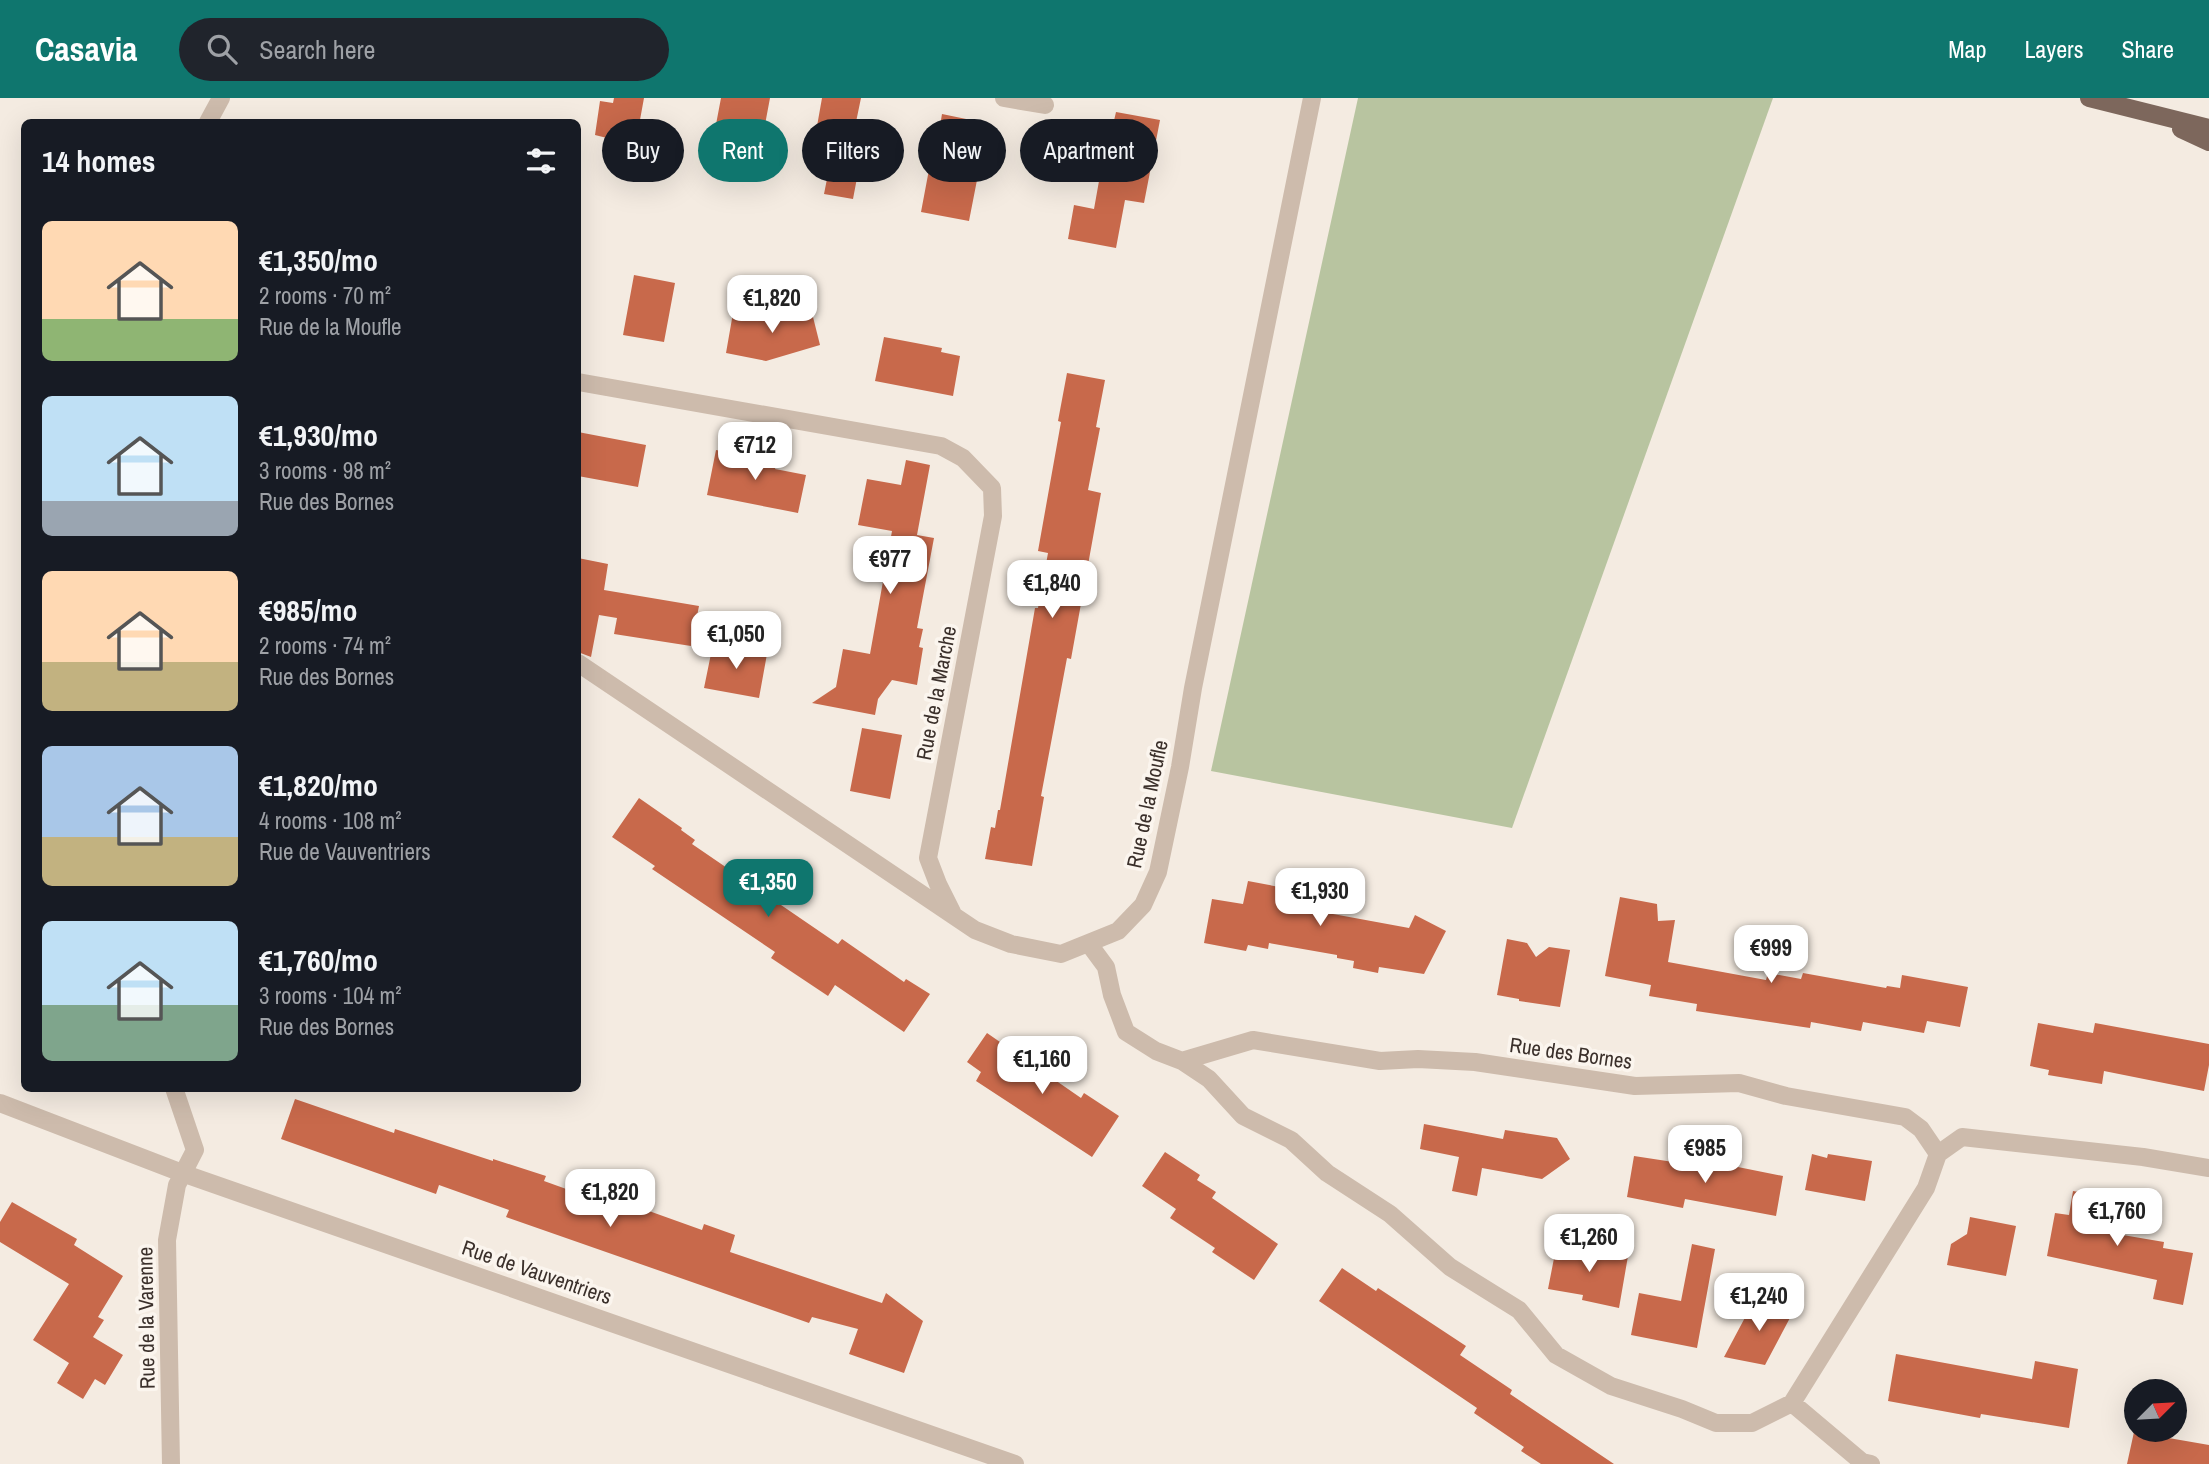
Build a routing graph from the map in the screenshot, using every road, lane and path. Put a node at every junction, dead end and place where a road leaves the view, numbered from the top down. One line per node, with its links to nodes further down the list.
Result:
1 (221, 98): 7 (street)
2 (1004, 98): 5 (street)
3 (1312, 98): 13 (street, Rue de la Moufle)
4 (2089, 98): 6 (main road)
5 (1045, 105)
6 (2143, 111): 8 (main road); 9 (main road)
7 (210, 119)
8 (2209, 128)
9 (2209, 142)
10 (581, 383): 12 (street, Rue de la Marche)
11 (581, 665): 12 (street, Rue de la Moufle)
12 (954, 916): 13 (street, Rue de la Moufle)
13 (1089, 944): 14 (street)
14 (1182, 1060): 17 (street, Rue des Bornes); 20 (street)
15 (175, 1092): 19 (street)
16 (0, 1103): 19 (street, Rue de Vauventriers)
17 (1938, 1154): 18 (street); 20 (street)
18 (2209, 1168)
19 (181, 1172): 21 (street, Rue de la Varenne); 22 (street, Rue de Vauventriers)
20 (1792, 1403): 23 (street)
21 (171, 1464)
22 (1015, 1464)
23 (1871, 1464)

